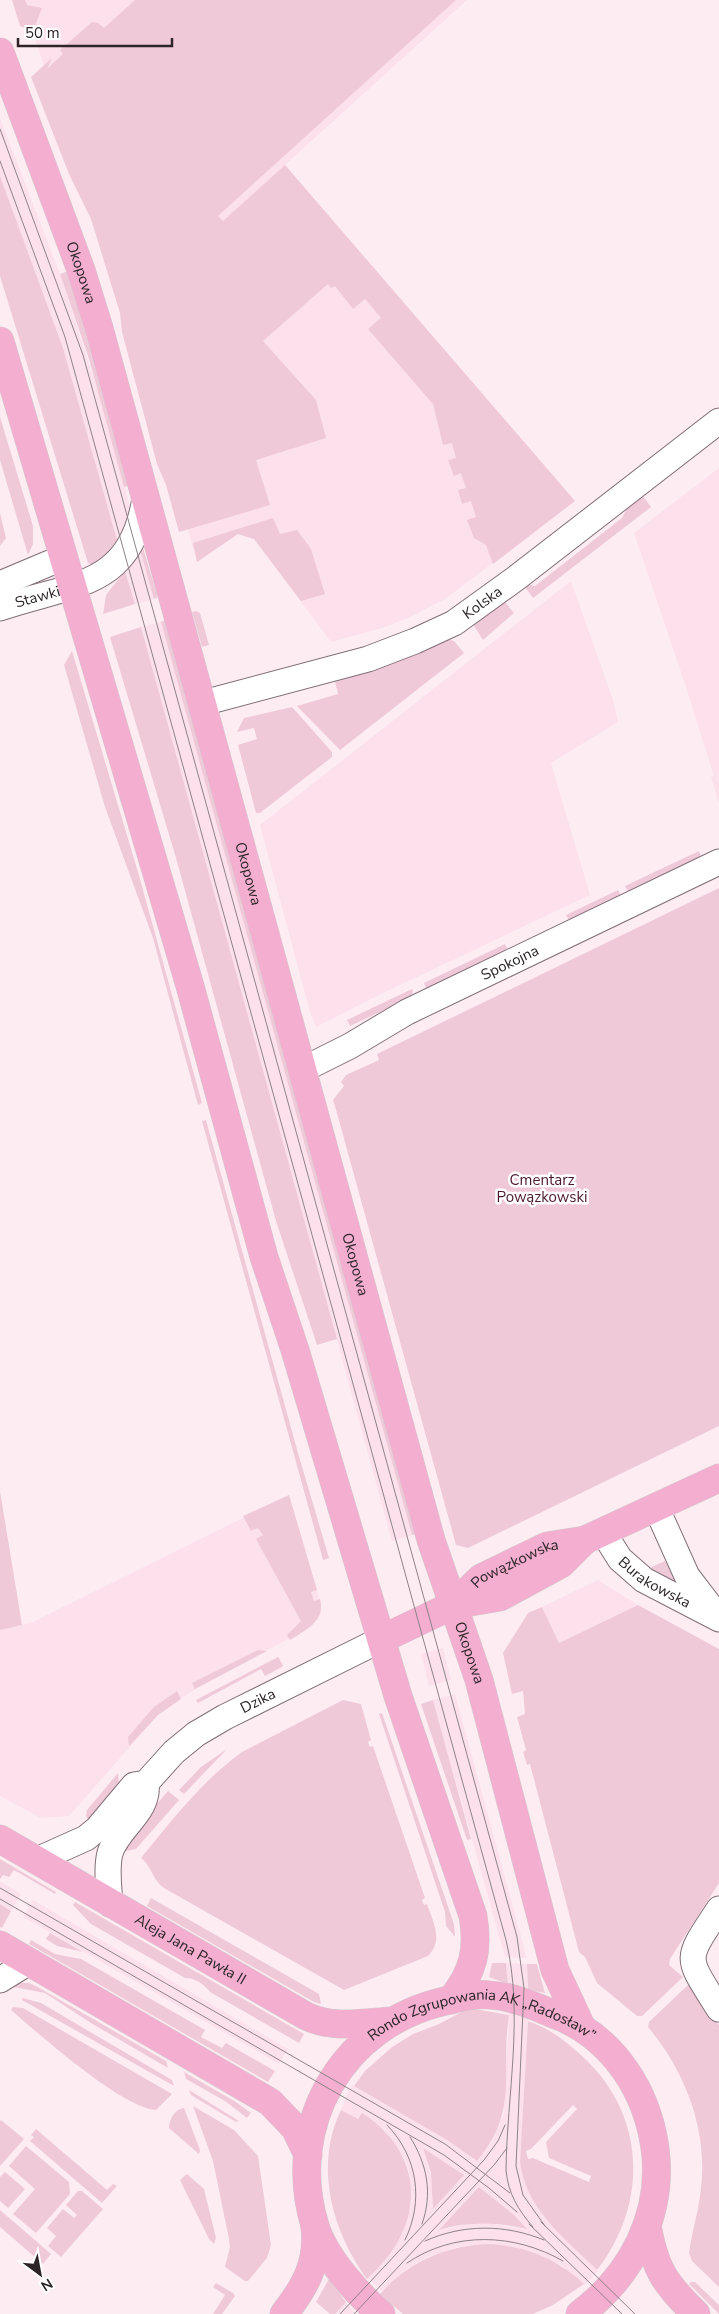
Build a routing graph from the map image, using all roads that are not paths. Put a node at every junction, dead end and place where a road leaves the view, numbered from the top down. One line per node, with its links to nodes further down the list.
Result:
1 (0, 52): 4 (main road, Okopowa)
2 (0, 340): 5 (main road)
3 (719, 420): 9 (street, Kolska)
4 (145, 498): 7 (street, Okopowa); 9 (main road, Okopowa)
5 (64, 557): 6 (street, Stawki); 7 (main road)
6 (0, 584)
7 (73, 586): 8 (street, Stawki); 17 (main road)
8 (0, 608)
9 (202, 703): 11 (main road, Okopowa)
10 (719, 862): 11 (street, Spokojna)
11 (302, 1070): 15 (main road, Okopowa)
12 (719, 1478): 13 (main road, Powązkowska)
13 (656, 1507): 14 (main road, Powązkowska); 16 (street, Burakowska)
14 (594, 1536): 15 (main road, Powązkowska); 16 (street, Burakowska)
15 (454, 1605): 17 (main road, Powązkowska); 29 (main road, Okopowa)
16 (719, 1619)
17 (382, 1639): 18 (street, Dzika); 26 (main road)
18 (146, 1782): 20 (street, Dzika); 21 (street)
19 (0, 1839): 20 (main road, Aleja Jana Pawła II)
20 (37, 1860): 21 (main road, Aleja Jana Pawła II)
21 (110, 1904): 28 (main road, Aleja Jana Pawła II)
22 (719, 1908): 27 (street)
23 (0, 1945): 24 (main road)
24 (28, 1962): 25 (street); 30 (main road)
25 (0, 1980)
26 (451, 2000): 28 (main road, Rondo Zgrupowania AK „Radosław”); 29 (main road, Rondo Zgrupowania AK „Radosław”)
27 (719, 2009)
28 (390, 2021): 30 (main road, Rondo Zgrupowania AK „Radosław”)
29 (581, 2026): 31 (main road, Rondo Zgrupowania AK „Radosław”)
30 (308, 2155): 32 (main road, Rondo Zgrupowania AK „Radosław”)
31 (647, 2225): 35 (main road, Rondo Zgrupowania AK „Radosław”); 36 (main road)
32 (315, 2228): 33 (main road); 34 (main road, Rondo Zgrupowania AK „Radosław”)
33 (284, 2314)
34 (381, 2314)
35 (580, 2314)
36 (696, 2314)

